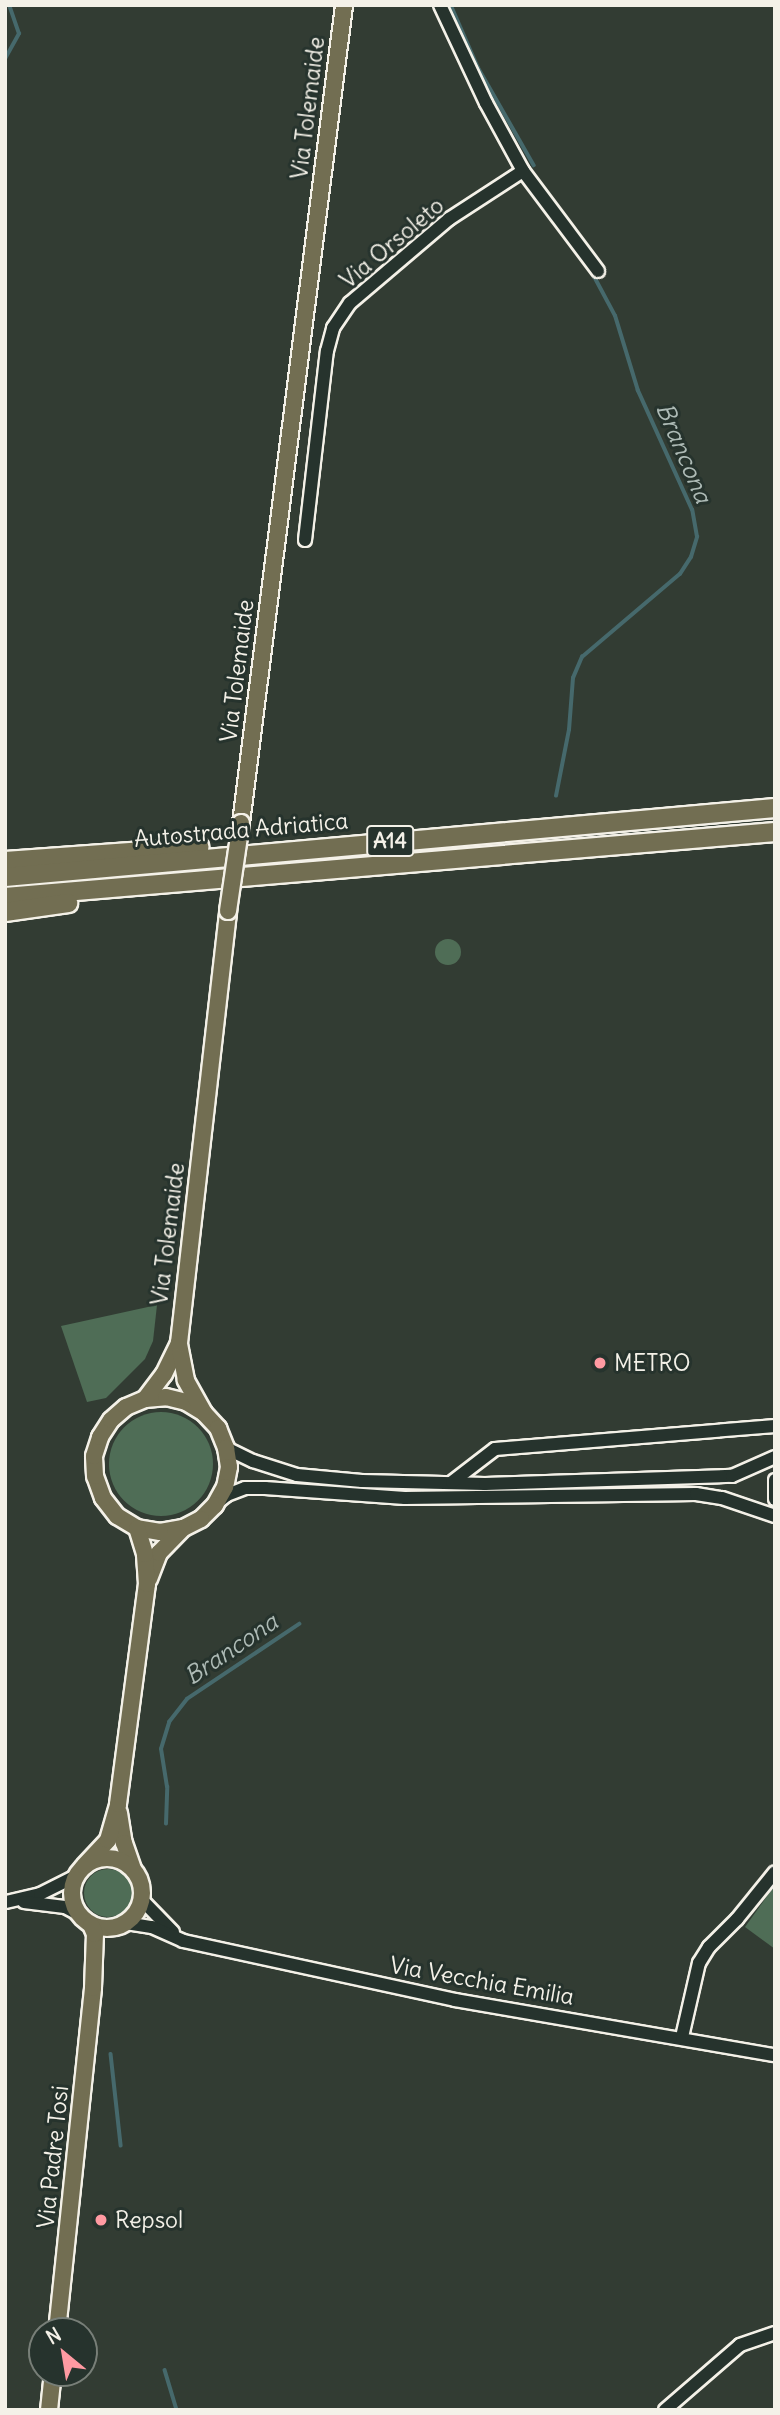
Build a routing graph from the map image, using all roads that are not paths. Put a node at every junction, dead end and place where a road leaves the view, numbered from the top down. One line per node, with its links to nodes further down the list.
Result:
1 (344, 5): 14 (main road, Via Tolemaide, bridge)
2 (440, 5): 3 (street)
3 (523, 171): 4 (street); 5 (street, Via Orsoleto)
4 (598, 271)
5 (305, 540)
6 (775, 808): 8 (highway, Autostrada Adriatica / A14)
7 (775, 832): 11 (highway, A14)
8 (388, 842): 9 (highway); 10 (highway, Autostrada Adriatica / A14)
9 (5, 861)
10 (5, 877)
11 (210, 882): 12 (highway, A14); 13 (highway)
12 (5, 897)
13 (5, 912)
14 (179, 1343): 15 (main road, Via Tolemaide); 16 (main road, Via Tolemaide)
15 (145, 1399): 16 (main road); 25 (main road, Via Tolemaide)
16 (204, 1413): 18 (main road, Via Tolemaide)
17 (775, 1426): 21 (street)
18 (226, 1448): 21 (street); 23 (main road)
19 (775, 1458): 21 (street)
20 (775, 1480): 22 (street)
21 (450, 1483)
22 (775, 1499)
23 (215, 1505): 24 (street); 26 (main road)
24 (775, 1516)
25 (137, 1528): 26 (main road); 27 (main road)
26 (183, 1528): 27 (main road)
27 (147, 1584): 28 (main road)
28 (118, 1804): 29 (main road); 30 (main road)
29 (80, 1871): 30 (main road); 33 (street); 34 (main road)
30 (134, 1871): 32 (main road)
31 (775, 1872): 39 (street)
32 (141, 1899): 35 (main road); 37 (street)
33 (6, 1902): 34 (street)
34 (78, 1914): 36 (main road)
35 (122, 1924): 36 (main road); 37 (street, Via Vecchia Emilia); 38 (main road)
36 (91, 1925): 38 (main road)
37 (183, 1941): 39 (street, Via Vecchia Emilia)
38 (93, 1988): 41 (main road, Via Padre Tosi)
39 (682, 2037): 40 (street, Via Vecchia Emilia)
40 (775, 2055)
41 (58, 2317)
42 (775, 2333): 45 (street)
43 (51, 2387): 44 (main road)
44 (49, 2410)
45 (665, 2410)

